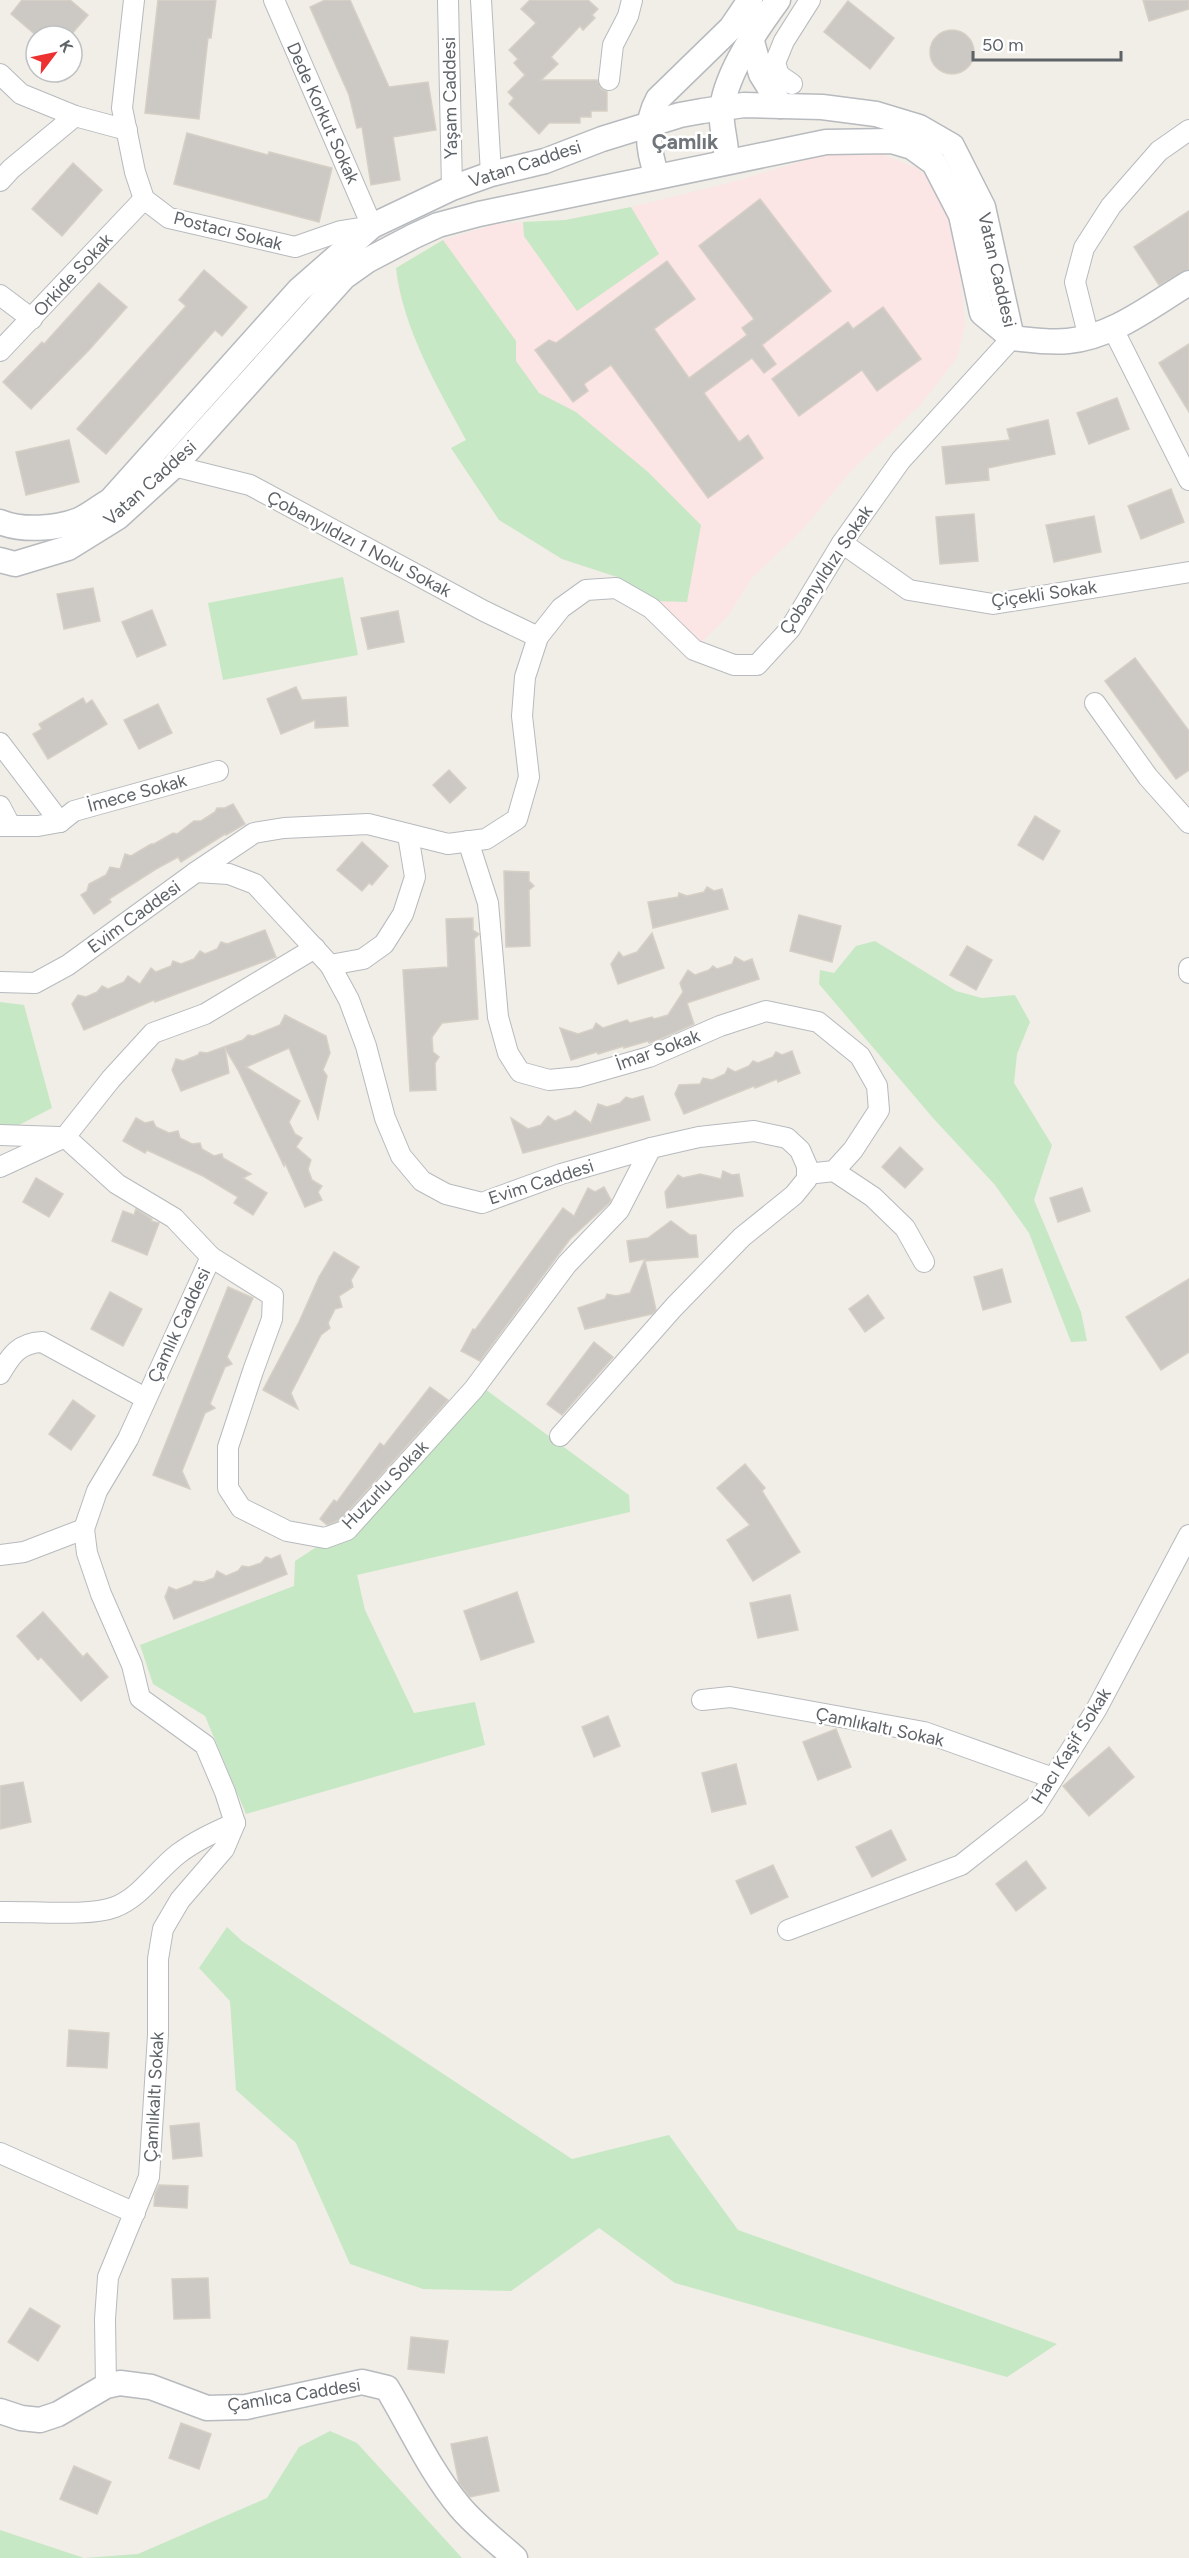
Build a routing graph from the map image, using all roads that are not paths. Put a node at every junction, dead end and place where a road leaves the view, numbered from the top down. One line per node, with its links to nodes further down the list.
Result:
1 (134, 0): 17 (street)
2 (274, 0): 25 (street, Dede Korkut Sokak)
3 (632, 0): 11 (street)
4 (750, 0): 16 (street)
5 (778, 0): 9 (street)
6 (810, 0): 12 (street)
7 (481, 3): 8 (street, Yaşam Caddesi); 20 (street, Yaşam Caddesi)
8 (448, 4): 23 (street, Yaşam Caddesi)
9 (751, 38): 13 (street); 14 (street)
10 (0, 74): 15 (street)
11 (609, 81)
12 (792, 84)
13 (781, 106): 14 (street, Vatan Caddesi); 30 (street, Vatan Caddesi)
14 (721, 108): 16 (street, Vatan Caddesi); 19 (street)
15 (75, 116): 17 (street); 22 (street)
16 (651, 124): 20 (street, Vatan Caddesi); 21 (street)
17 (127, 130): 24 (street)
18 (1189, 130): 31 (street)
19 (726, 162): 21 (street, Vatan Caddesi); 30 (street, Vatan Caddesi)
20 (491, 174): 23 (street, Vatan Caddesi)
21 (657, 176): 33 (street, Vatan Caddesi)
22 (0, 181)
23 (452, 188): 25 (street, Vatan Caddesi)
24 (144, 199): 25 (street, Postacı Sokak); 28 (street, Orkide Sokak)
25 (372, 226): 35 (street, Vatan Caddesi)
26 (1189, 283): 29 (street)
27 (0, 295): 28 (street)
28 (32, 320): 32 (street, Orkide Sokak)
29 (1113, 329): 31 (street); 34 (street)
30 (1012, 338): 31 (street); 36 (street, Çobanyıldızı Sokak)
31 (1089, 338)
32 (0, 351)
33 (174, 466): 37 (street, Vatan Caddesi); 39 (street, Çobanyıldızı 1 Nolu Sokak)
34 (1189, 480)
35 (0, 522)
36 (842, 543): 38 (street, Çiçekli Sokak); 39 (street, Çobanyıldızı Sokak)
37 (0, 560)
38 (1189, 572)
39 (538, 637): 48 (street, Çobanyıldızı Sokak)
40 (1095, 703): 45 (street)
41 (0, 743): 44 (street)
42 (218, 771): 44 (street, İmece Sokak)
43 (0, 806): 46 (street)
44 (60, 822): 46 (street)
45 (1189, 822)
46 (5, 825)
47 (408, 835): 48 (street, Çobanyıldızı Sokak); 49 (street, Çobanyıldızı Sokak); 51 (street)
48 (468, 842): 59 (street, İmar Sokak)
49 (196, 872): 50 (street, Evim Caddesi); 54 (street, Evim Caddesi)
50 (315, 948): 51 (street, Evim Caddesi); 56 (street)
51 (330, 965): 57 (street, Evim Caddesi)
52 (1189, 968): 53 (street)
53 (1189, 973)
54 (0, 982)
55 (0, 1135): 56 (street)
56 (65, 1137): 58 (street); 61 (street, Çamlık Caddesi)
57 (651, 1148): 60 (street, Evim Caddesi); 61 (street, Huzurlu Sokak)
58 (0, 1167)
59 (834, 1171): 60 (street); 62 (street)
60 (807, 1174): 65 (street)
61 (211, 1257): 64 (street, Çamlık Caddesi)
62 (924, 1262)
63 (0, 1374): 64 (street)
64 (145, 1398): 66 (street, Çamlık Caddesi)
65 (560, 1436)
66 (84, 1529): 68 (street); 71 (street, Çamlık Caddesi)
67 (1189, 1535): 70 (street, Hacı Kaşif Sokak)
68 (0, 1556)
69 (702, 1700): 70 (street, Çamlıkaltı Sokak)
70 (1053, 1778): 73 (street, Hacı Kaşif Sokak)
71 (235, 1823): 72 (street); 75 (street, Çamlıkaltı Sokak)
72 (0, 1912)
73 (788, 1930)
74 (0, 2153): 75 (street)
75 (135, 2213): 76 (street, Çamlıkaltı Sokak)
76 (106, 2386): 77 (street, Çamlıca Caddesi); 78 (street, Çamlıca Caddesi)
77 (0, 2411)
78 (515, 2558)

